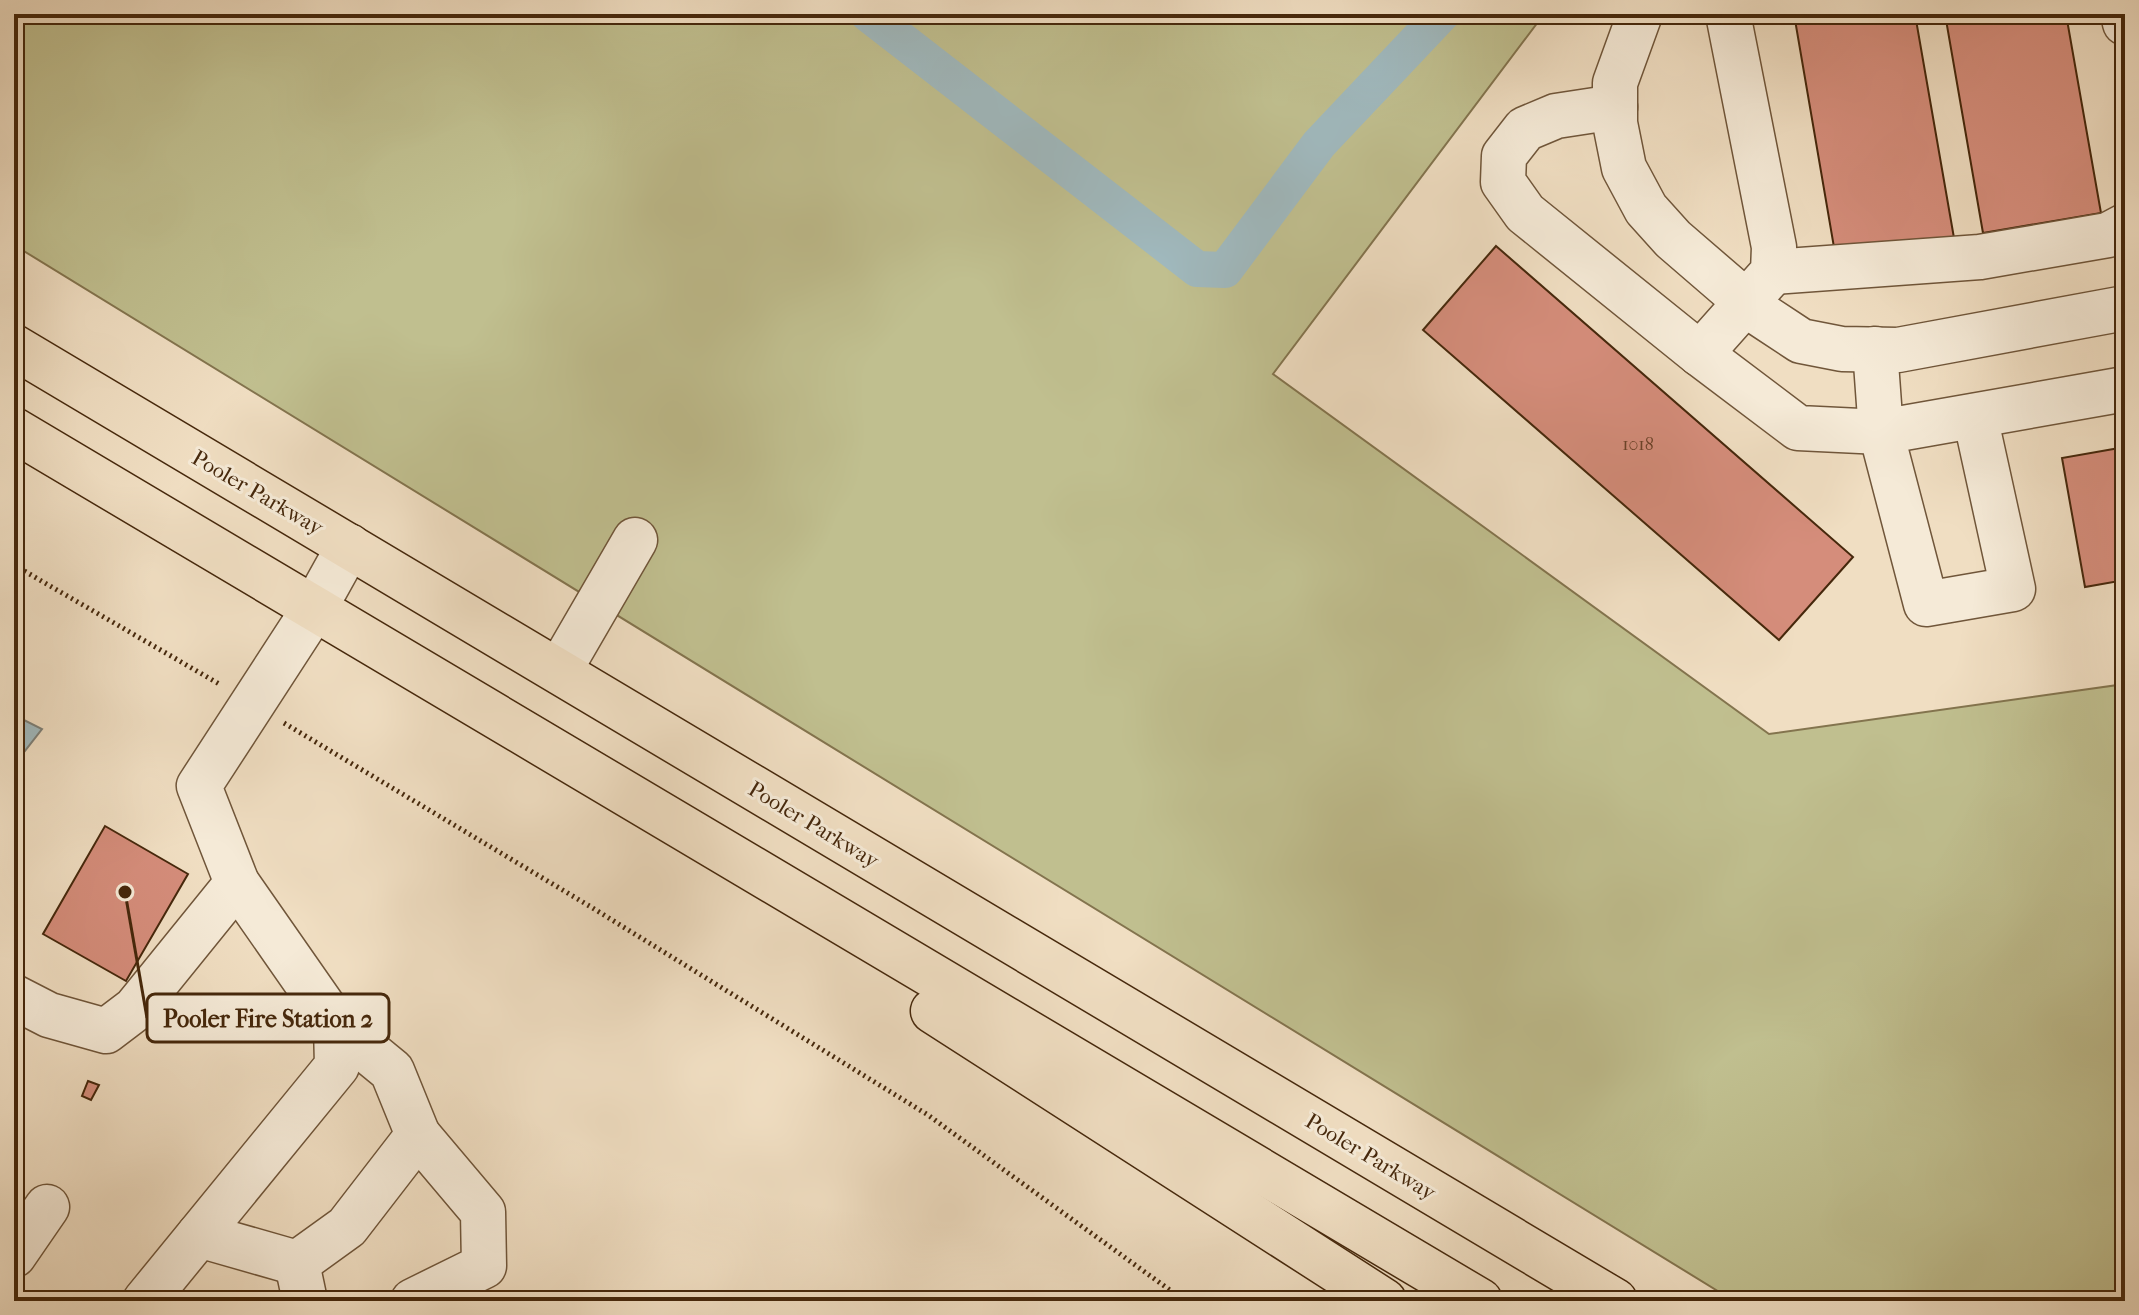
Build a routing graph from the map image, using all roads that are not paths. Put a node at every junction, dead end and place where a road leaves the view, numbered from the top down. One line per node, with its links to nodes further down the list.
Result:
1 (1640, 14): 5 (street)
2 (1728, 14): 7 (street)
3 (2123, 14): 4 (street)
4 (2125, 23)
5 (1615, 107): 7 (street); 11 (street)
6 (2125, 226): 7 (street)
7 (1760, 287): 10 (street); 11 (street)
8 (2125, 308): 10 (street)
9 (14, 347): 17 (main road, Pooler Parkway)
10 (1875, 349): 15 (street)
11 (1700, 354): 15 (street)
12 (2125, 389): 13 (street)
13 (1975, 416): 15 (street); 15 (street)
14 (14, 430): 18 (main road)
15 (1881, 432)
16 (635, 540): 19 (street)
17 (349, 546): 18 (street); 19 (main road, Pooler Parkway)
18 (314, 609): 20 (main road); 21 (street)
19 (559, 671): 33 (main road, Pooler Parkway)
20 (424, 675): 31 (main road); 32 (main road)
21 (237, 883): 22 (street); 23 (street)
22 (14, 997)
23 (336, 1025): 24 (street); 26 (street)
24 (418, 1135): 28 (street); 30 (street)
25 (47, 1207): 27 (street)
26 (199, 1235): 28 (street); 29 (street)
27 (14, 1255)
28 (301, 1282)
29 (145, 1301)
30 (413, 1301)
31 (1384, 1301)
32 (1480, 1301)
33 (1615, 1301)

